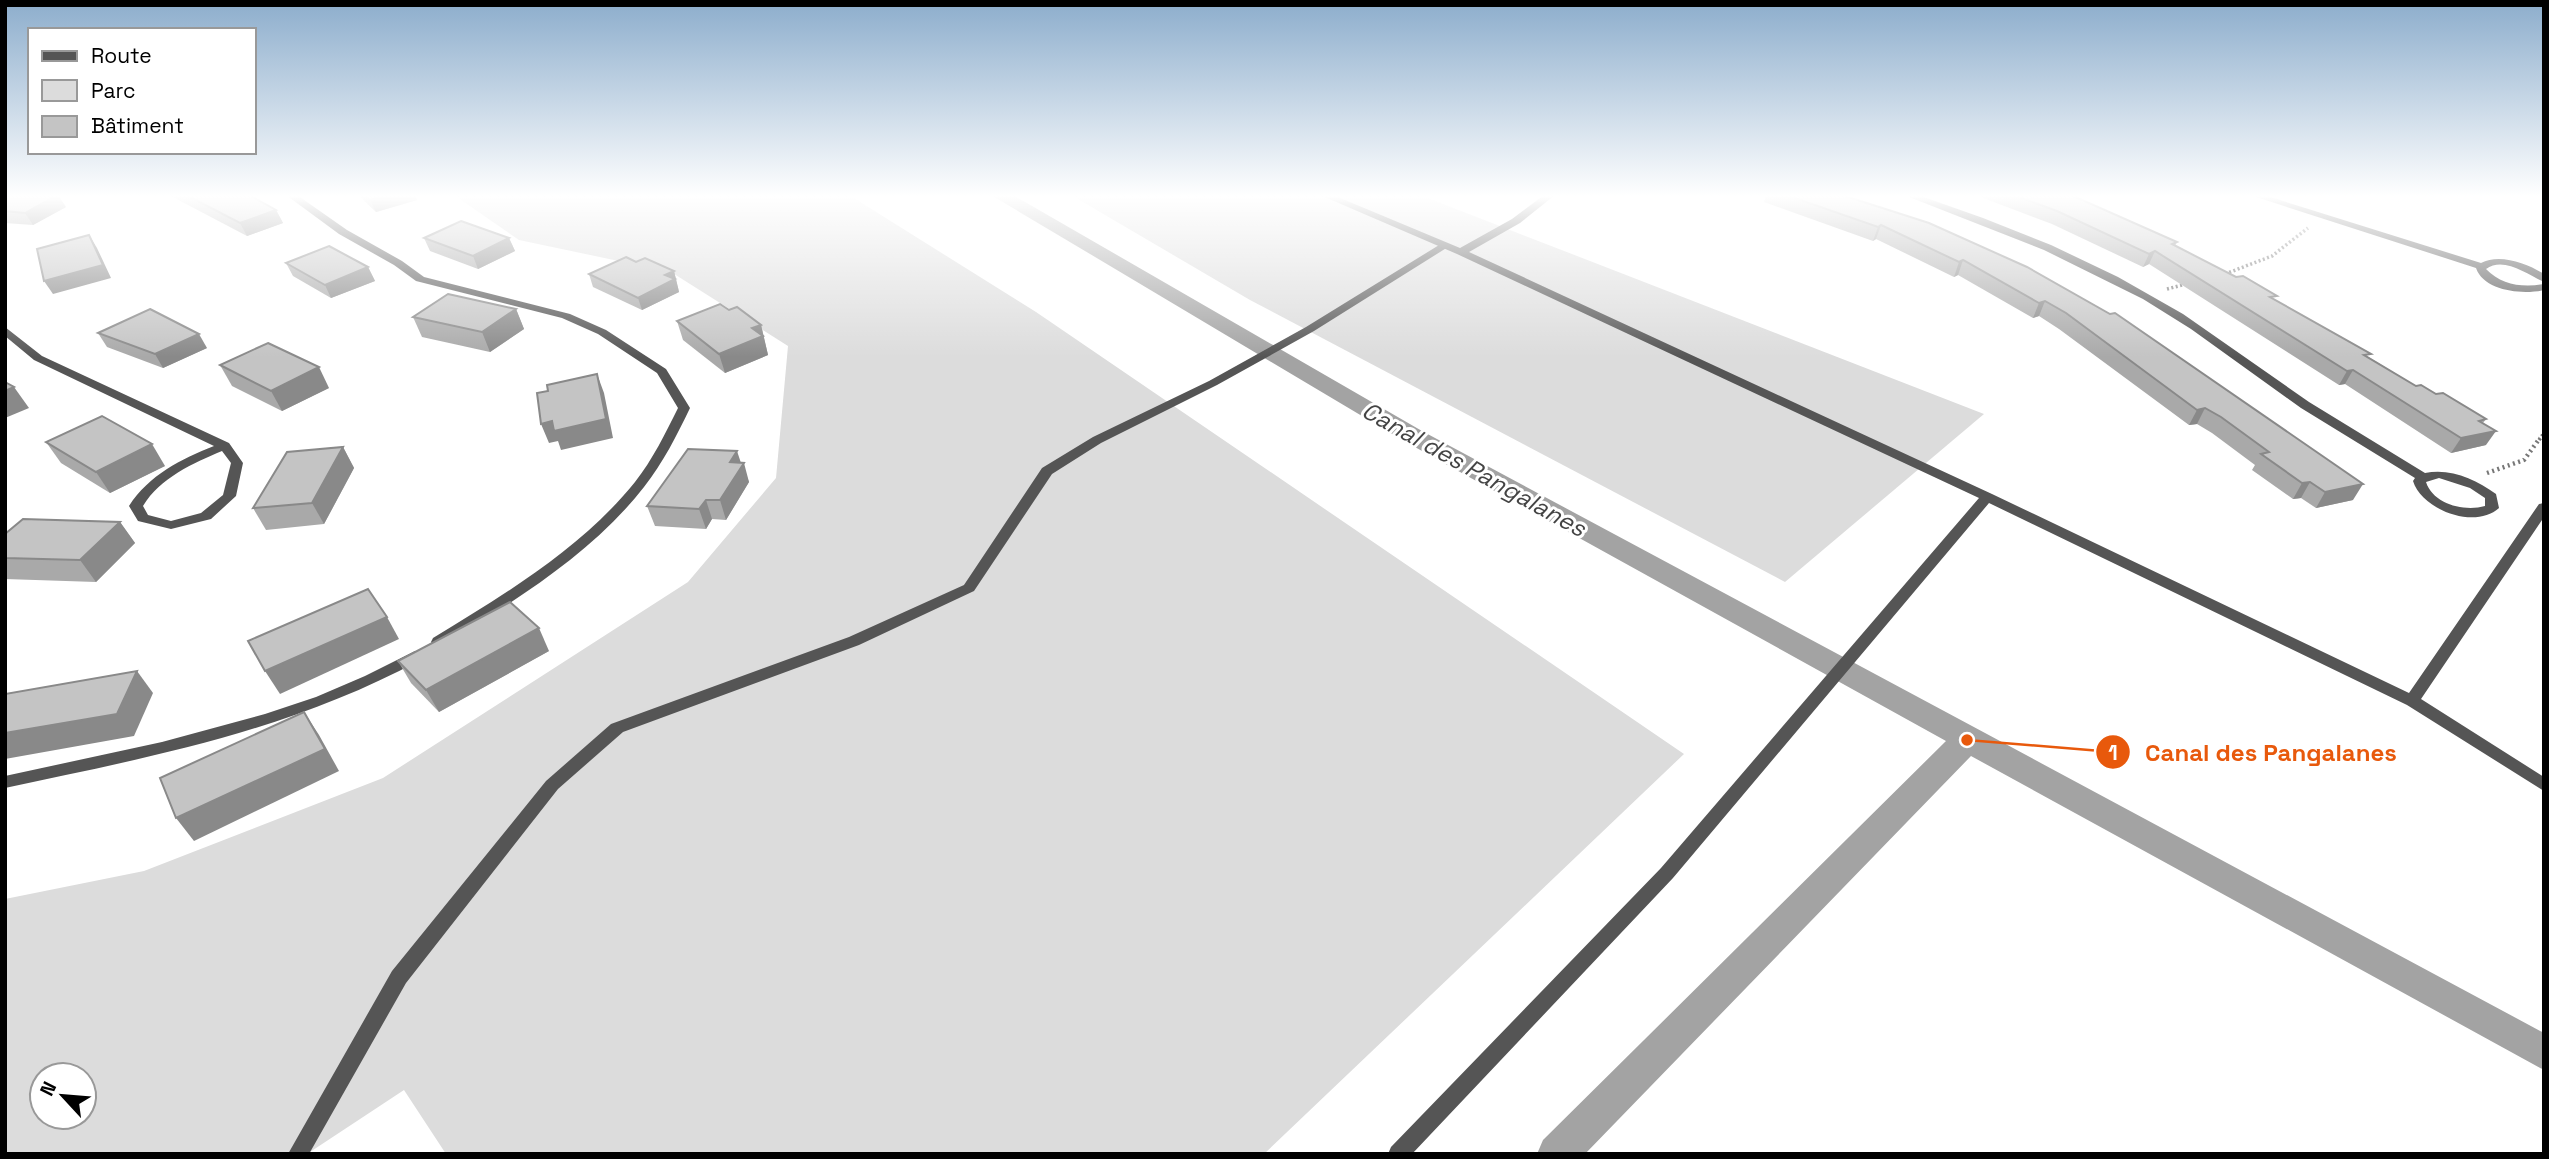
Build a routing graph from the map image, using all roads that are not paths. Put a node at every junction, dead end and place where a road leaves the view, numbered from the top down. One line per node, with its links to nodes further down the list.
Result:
1 (373, 249): 17 (street)
2 (1439, 249): 19 (street)
3 (1453, 249): 7 (street)
4 (1466, 249): 7 (street)
5 (2054, 249): 13 (street)
6 (2430, 249): 8 (street)
7 (1461, 252): 14 (street)
8 (2481, 265): 9 (street); 10 (street)
9 (2544, 279)
10 (2544, 287)
11 (5, 330): 12 (street)
12 (225, 446): 12 (street)
13 (2423, 477): 13 (street)
14 (1987, 497): 16 (street); 20 (street)
15 (2544, 507): 16 (street)
16 (2412, 701): 18 (street)
17 (5, 782)
18 (2544, 785)
19 (298, 1154)
20 (1398, 1154)

